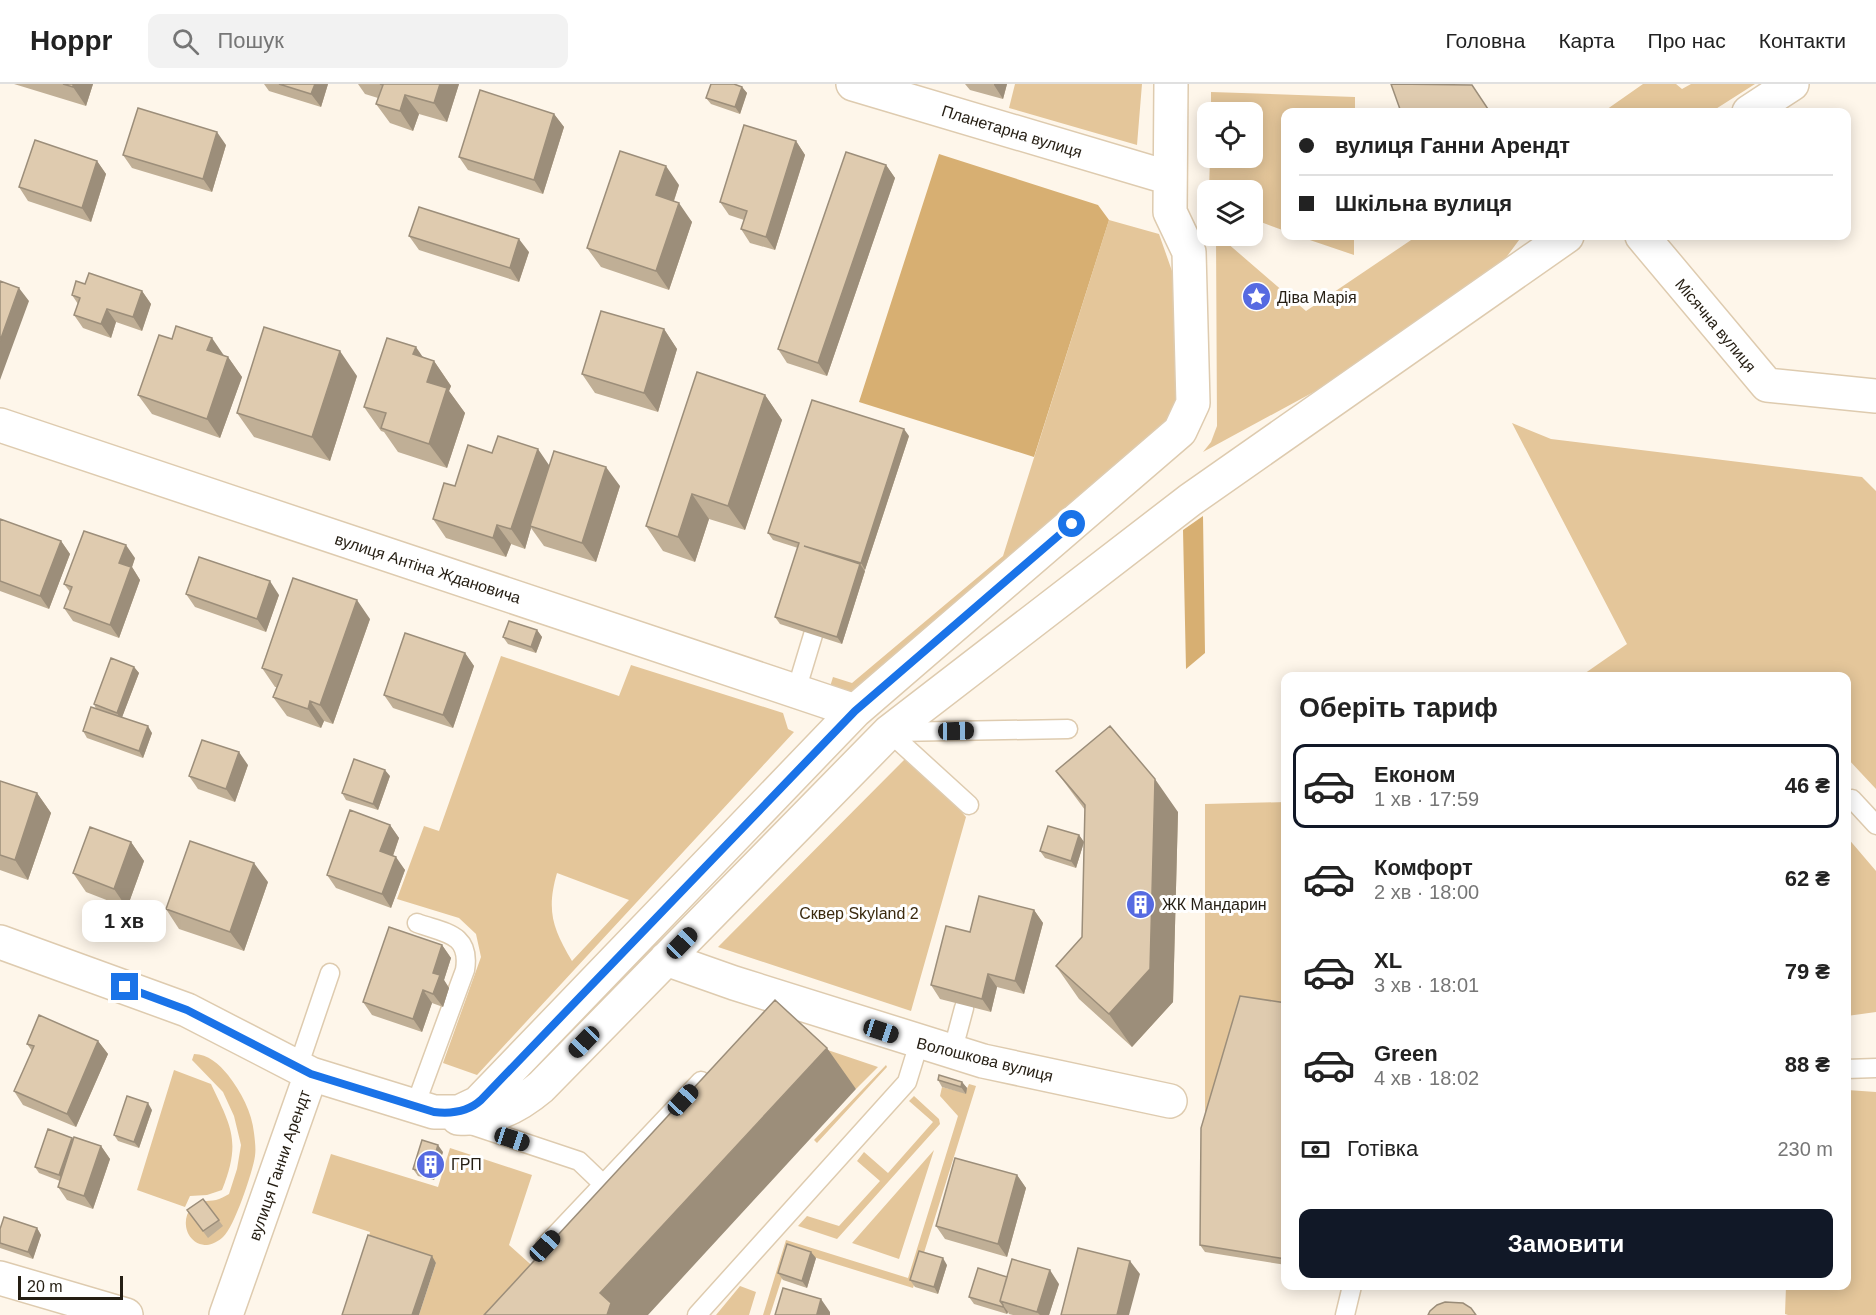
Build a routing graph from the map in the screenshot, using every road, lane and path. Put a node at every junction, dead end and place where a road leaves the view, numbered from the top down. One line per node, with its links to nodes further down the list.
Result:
1 (853, 84): 5 (street, Планетарна вулиця)
2 (1171, 84): 5 (street, вулиця Ганни Арендт)
3 (1792, 84): 4 (street)
4 (1755, 108)
5 (1170, 178): 12 (street, вулиця Ганни Арендт)
6 (1561, 240): 14 (street)
7 (1645, 240): 8 (street, Місячна вулиця)
8 (1876, 396)
9 (0, 425): 11 (street, вулиця Антіна Ждановича)
10 (823, 605): 11 (lane)
11 (796, 691): 12 (street, вулиця Антіна Ждановича)
12 (855, 711): 30 (street, вулиця Ганни Арендт)
13 (1068, 729): 14 (lane)
14 (889, 732): 16 (lane); 20 (street)
15 (1852, 799): 17 (lane)
16 (969, 805)
17 (1876, 825)
18 (417, 923): 30 (lane)
19 (0, 942): 28 (street)
20 (666, 960): 23 (street, Волошкова вулиця); 30 (street)
21 (330, 974): 28 (lane)
22 (964, 1008): 24 (lane)
23 (919, 1043): 24 (street, Волошкова вулиця); 38 (lane)
24 (952, 1053): 29 (street, Волошкова вулиця)
25 (715, 1066): 31 (lane)
26 (1876, 1068): 27 (lane)
27 (1851, 1069)
28 (304, 1070): 30 (street, вулиця Ганни Арендт); 37 (street, вулиця Ганни Арендт)
29 (1170, 1101)
30 (419, 1108): 31 (lane)
31 (603, 1185): 32 (lane)
32 (545, 1246)
33 (0, 1278): 35 (street)
34 (1351, 1290): 39 (lane)
35 (94, 1310): 36 (street)
36 (126, 1315)
37 (226, 1315)
38 (697, 1315)
39 (1345, 1315)

